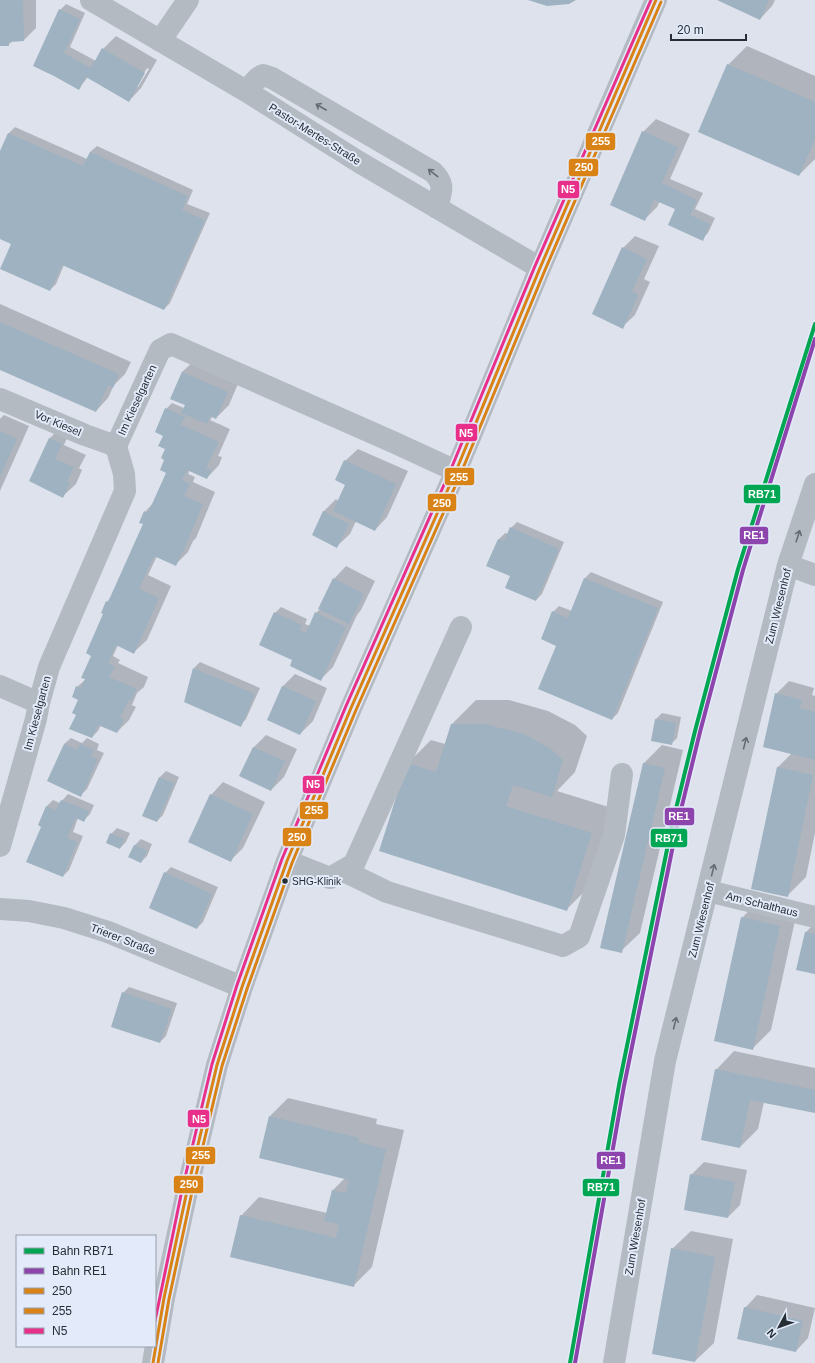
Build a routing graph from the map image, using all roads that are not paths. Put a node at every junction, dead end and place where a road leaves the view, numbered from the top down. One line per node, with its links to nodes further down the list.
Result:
1 (91, 0): 4 (street, Pastor-Mertes-Straße)
2 (188, 0): 4 (street)
3 (656, 0): 7 (street)
4 (160, 41): 5 (street, Pastor-Mertes-Straße)
5 (246, 91): 6 (street, Pastor-Mertes-Straße); 6 (street, one-way to 5)
6 (437, 208): 7 (street, Pastor-Mertes-Straße)
7 (540, 268): 10 (street)
8 (0, 399): 9 (street, Vor Kiesel)
9 (116, 446): 10 (street, Im Kieselgarten); 16 (street, Im Kieselgarten)
10 (456, 471): 19 (street)
11 (815, 484): 12 (street, Zum Wiesenhof, one-way to 11)
12 (788, 566): 13 (street); 21 (street, Zum Wiesenhof, one-way to 12)
13 (815, 575)
14 (461, 627): 20 (street)
15 (0, 686): 16 (street)
16 (39, 703): 18 (street, Im Kieselgarten)
17 (622, 774): 20 (street)
18 (0, 846)
19 (287, 861): 20 (street); 24 (street)
20 (344, 871)
21 (708, 891): 23 (street, Am Schalthaus); 28 (street, Zum Wiesenhof, one-way to 21)
22 (0, 909): 24 (street, Trierer Straße)
23 (815, 917)
24 (242, 987): 25 (street)
25 (156, 1345)
26 (156, 1347): 27 (street)
27 (153, 1363)
28 (614, 1363)

